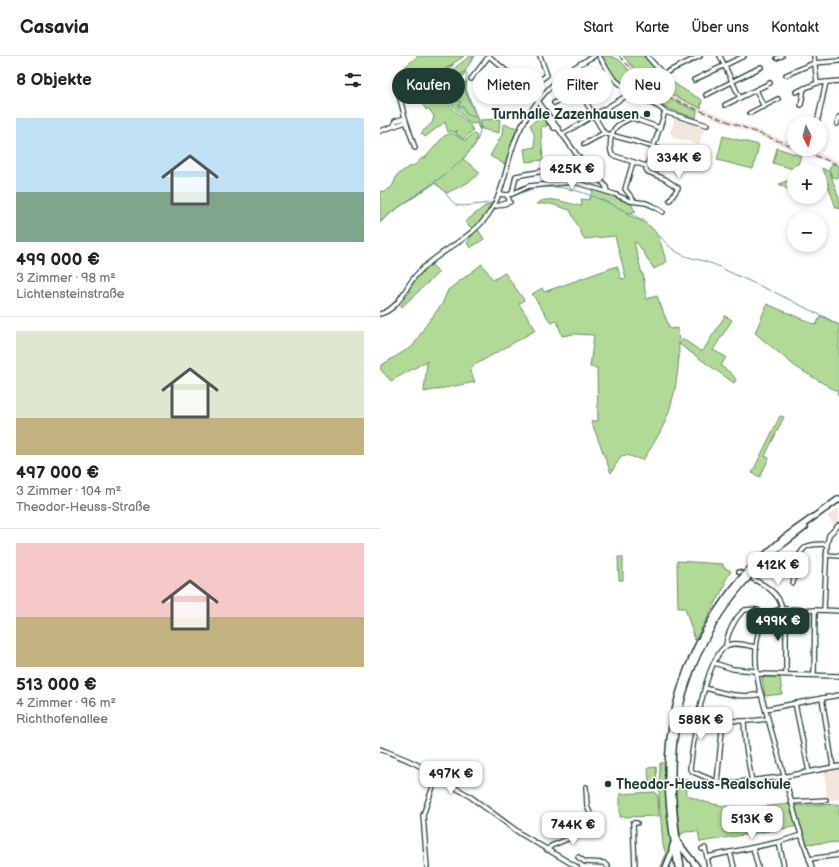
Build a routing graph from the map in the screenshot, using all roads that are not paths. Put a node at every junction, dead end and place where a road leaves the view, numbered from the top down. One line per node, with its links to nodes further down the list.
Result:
1 (489, 56): 17 (street); 23 (street)
2 (540, 56): 22 (street)
3 (594, 56): 18 (street)
4 (599, 56): 19 (street)
5 (653, 56): 11 (street)
6 (700, 56): 11 (street)
7 (720, 56): 15 (street)
8 (744, 56): 15 (street)
9 (782, 56): 12 (street)
10 (814, 56): 14 (street)
11 (648, 57)
12 (777, 58)
13 (839, 60): 14 (street)
14 (814, 63): 20 (street); 29 (street)
15 (725, 66): 24 (street); 26 (street)
16 (761, 67): 26 (street)
17 (503, 68)
18 (573, 68)
19 (606, 68)
20 (786, 75)
21 (612, 76): 31 (street)
22 (544, 77)
23 (471, 79)
24 (694, 80)
25 (839, 81): 27 (street)
26 (732, 82): 36 (street); 37 (street)
27 (826, 82): 29 (street); 52 (street)
28 (770, 83): 33 (street)
29 (817, 83): 32 (street)
30 (552, 85): 35 (street)
31 (620, 85)
32 (804, 88): 34 (street); 46 (street)
33 (756, 90): 37 (street); 47 (street)
34 (796, 92)
35 (544, 95)
36 (706, 95)
37 (740, 98): 45 (street)
38 (778, 99): 47 (street)
39 (620, 100): 51 (street)
40 (402, 104): 54 (street)
41 (537, 104): 71 (street)
42 (541, 104): 57 (street)
43 (588, 104): 51 (street)
44 (653, 104): 48 (street)
45 (725, 105)
46 (801, 105)
47 (764, 107): 49 (street)
48 (665, 112): 56 (street); 58 (street)
49 (750, 113)
50 (534, 115): 57 (street)
51 (594, 115): 60 (street); 61 (street)
52 (819, 116)
53 (839, 117): 55 (street)
54 (406, 120): 59 (street); 65 (street)
55 (837, 124)
56 (706, 125)
57 (558, 128): 61 (street)
58 (660, 128): 62 (street); 64 (street)
59 (380, 131)
60 (604, 133): 62 (street); 63 (street)
61 (563, 134): 69 (street)
62 (612, 135): 64 (street); 67 (street)
63 (584, 144)
64 (654, 147): 66 (street); 68 (street)
65 (415, 148)
66 (699, 159)
67 (633, 162): 68 (street); 75 (street)
68 (646, 166): 74 (street)
69 (588, 170): 70 (street); 72 (street)
70 (607, 192): 72 (street); 75 (street)
71 (498, 194): 73 (street); 76 (street)
72 (512, 194): 73 (street)
73 (507, 195): 76 (street)
74 (670, 200)
75 (634, 201): 77 (street)
76 (494, 206): 78 (street)
77 (663, 212)
78 (380, 314)
79 (839, 499): 86 (highway)
80 (839, 503): 86 (highway)
81 (839, 525): 82 (street)
82 (827, 544): 83 (street); 87 (street)
83 (826, 555): 84 (street); 90 (street)
84 (839, 556)
85 (739, 572): 88 (street)
86 (750, 572): 123 (highway, bridge)
87 (793, 583)
88 (784, 609): 89 (street); 92 (street); 97 (street)
89 (815, 610): 90 (street); 98 (street)
90 (824, 610): 91 (street)
91 (839, 611)
92 (766, 618): 93 (street); 94 (street)
93 (726, 646): 94 (street); 95 (street)
94 (756, 647): 96 (street)
95 (714, 663): 96 (street); 100 (street)
96 (756, 673): 97 (street); 101 (street)
97 (786, 674): 98 (street)
98 (814, 675): 99 (street)
99 (839, 676)
100 (705, 688): 101 (street); 106 (street)
101 (761, 694): 105 (street)
102 (839, 696): 103 (street)
103 (822, 698): 104 (street); 112 (street)
104 (795, 704): 105 (street); 113 (street)
105 (766, 709): 107 (street)
106 (698, 714): 108 (street); 116 (street)
107 (768, 719): 109 (street); 114 (street)
108 (723, 720): 109 (street); 116 (street)
109 (744, 722): 117 (street)
110 (380, 750): 115 (street)
111 (839, 766): 112 (street)
112 (833, 768): 113 (street)
113 (809, 772): 114 (street)
114 (784, 777): 117 (street); 120 (street)
115 (437, 780): 127 (street); 133 (street)
116 (717, 782): 117 (street)
117 (752, 782)
118 (586, 787): 127 (street)
119 (826, 800): 120 (street)
120 (791, 802): 122 (street)
121 (637, 823): 136 (street)
122 (801, 835): 124 (street); 132 (street)
123 (676, 842): 137 (highway); 138 (highway); 139 (highway); 140 (highway)
124 (779, 842): 125 (street); 144 (street)
125 (753, 848): 128 (street); 143 (street)
126 (702, 849): 131 (street)
127 (547, 850): 134 (street)
128 (730, 852): 131 (street); 142 (street)
129 (839, 855): 132 (street)
130 (578, 857): 135 (street)
131 (707, 857): 141 (street)
132 (809, 859): 145 (street)
133 (427, 867)
134 (578, 867)
135 (608, 867)
136 (635, 867)
137 (666, 867)
138 (678, 867)
139 (681, 867)
140 (697, 867)
141 (709, 867)
142 (734, 867)
143 (758, 867)
144 (784, 867)
145 (812, 867)

